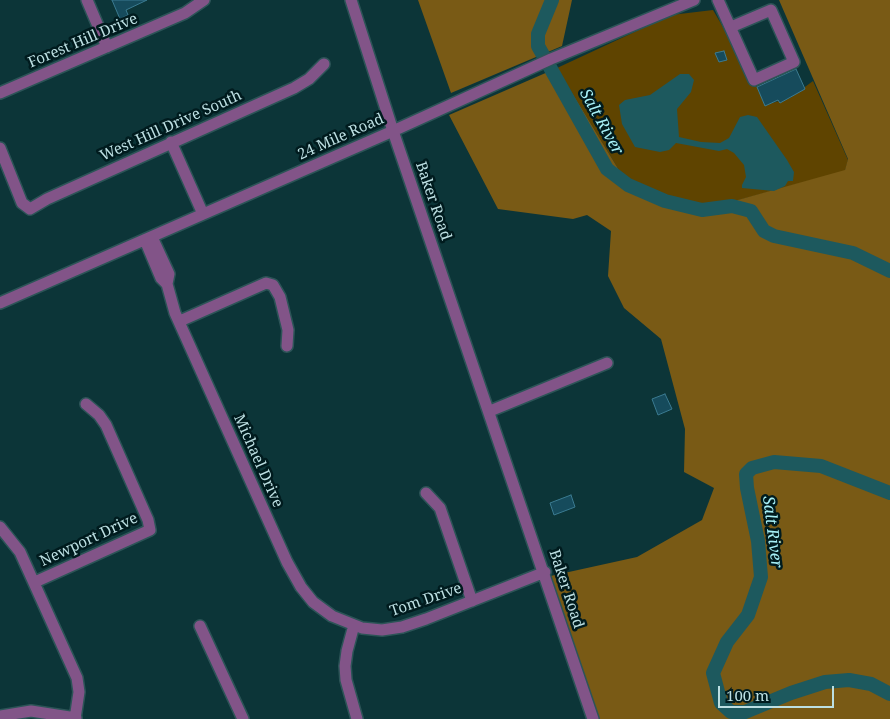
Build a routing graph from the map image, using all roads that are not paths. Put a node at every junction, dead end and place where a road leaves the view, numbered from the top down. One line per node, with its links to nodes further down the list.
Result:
1 (87, 0): 7 (street)
2 (204, 0): 7 (street, Forest Hill Drive)
3 (351, 0): 10 (street, Baker Road)
4 (694, 0): 10 (street, 24 Mile Road)
5 (718, 0): 6 (street)
6 (731, 27): 6 (street)
7 (107, 47): 9 (street, Forest Hill Drive)
8 (324, 64): 11 (street, West Hill Drive South)
9 (0, 93)
10 (393, 131): 13 (street, 24 Mile Road); 20 (street, Baker Road)
11 (171, 142): 12 (street, West Hill Drive South); 13 (street)
12 (0, 148)
13 (203, 214): 14 (street, 24 Mile Road)
14 (149, 238): 15 (street, 24 Mile Road); 16 (street, Michael Drive)
15 (0, 303)
16 (180, 321): 17 (street); 26 (street, Michael Drive)
17 (287, 346)
18 (607, 363): 20 (street)
19 (86, 404): 24 (street, Newport Drive)
20 (490, 411): 23 (street, Baker Road)
21 (426, 494): 25 (street)
22 (0, 527): 24 (street)
23 (545, 572): 25 (street, Tom Drive); 32 (street, Baker Road)
24 (35, 582): 29 (street)
25 (472, 601): 26 (street, Tom Drive)
26 (354, 625): 31 (street)
27 (200, 626): 30 (street)
28 (0, 716): 29 (street)
29 (75, 719)
30 (243, 719)
31 (357, 719)
32 (594, 719)

